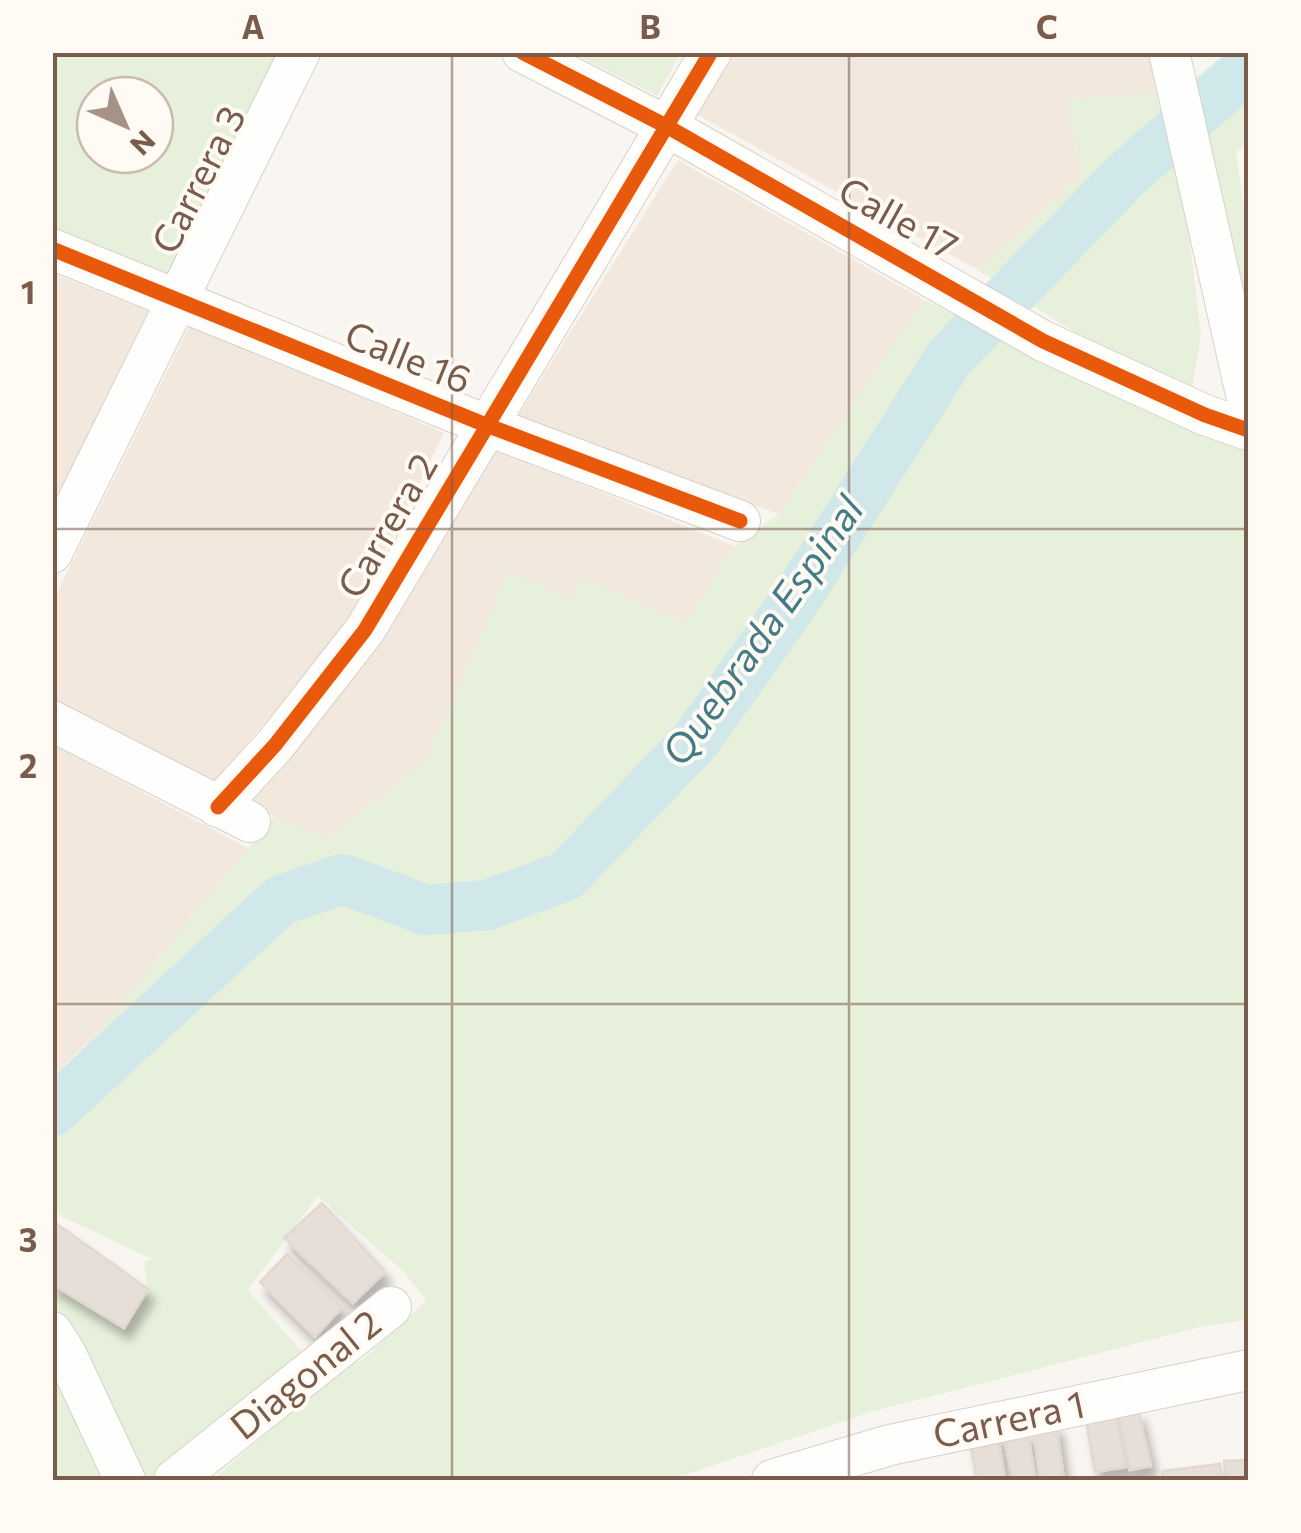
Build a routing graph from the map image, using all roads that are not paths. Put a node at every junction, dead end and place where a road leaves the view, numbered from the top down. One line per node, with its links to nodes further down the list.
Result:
1 (300, 52): 7 (street, Carrera 3)
2 (522, 52): 5 (street, Calle 17)
3 (711, 52): 5 (street, Carrera 2)
4 (1171, 61): 8 (street)
5 (668, 127): 9 (street, Carrera 2); 10 (street, Calle 17)
6 (52, 249): 7 (street, Calle 16)
7 (176, 298): 9 (street, Calle 16); 12 (street, Carrera 3)
8 (1248, 403)
9 (486, 425): 11 (street, Calle 16); 13 (street, Carrera 2)
10 (1248, 430)
11 (740, 522)
12 (52, 553)
13 (52, 721)
14 (391, 1307): 19 (street, Diagonal 2)
15 (52, 1332): 18 (street)
16 (1248, 1370): 17 (street, Carrera 1)
17 (890, 1446): 20 (street, Carrera 1); 21 (street)
18 (125, 1480)
19 (174, 1480)
20 (772, 1480)
21 (868, 1480)

